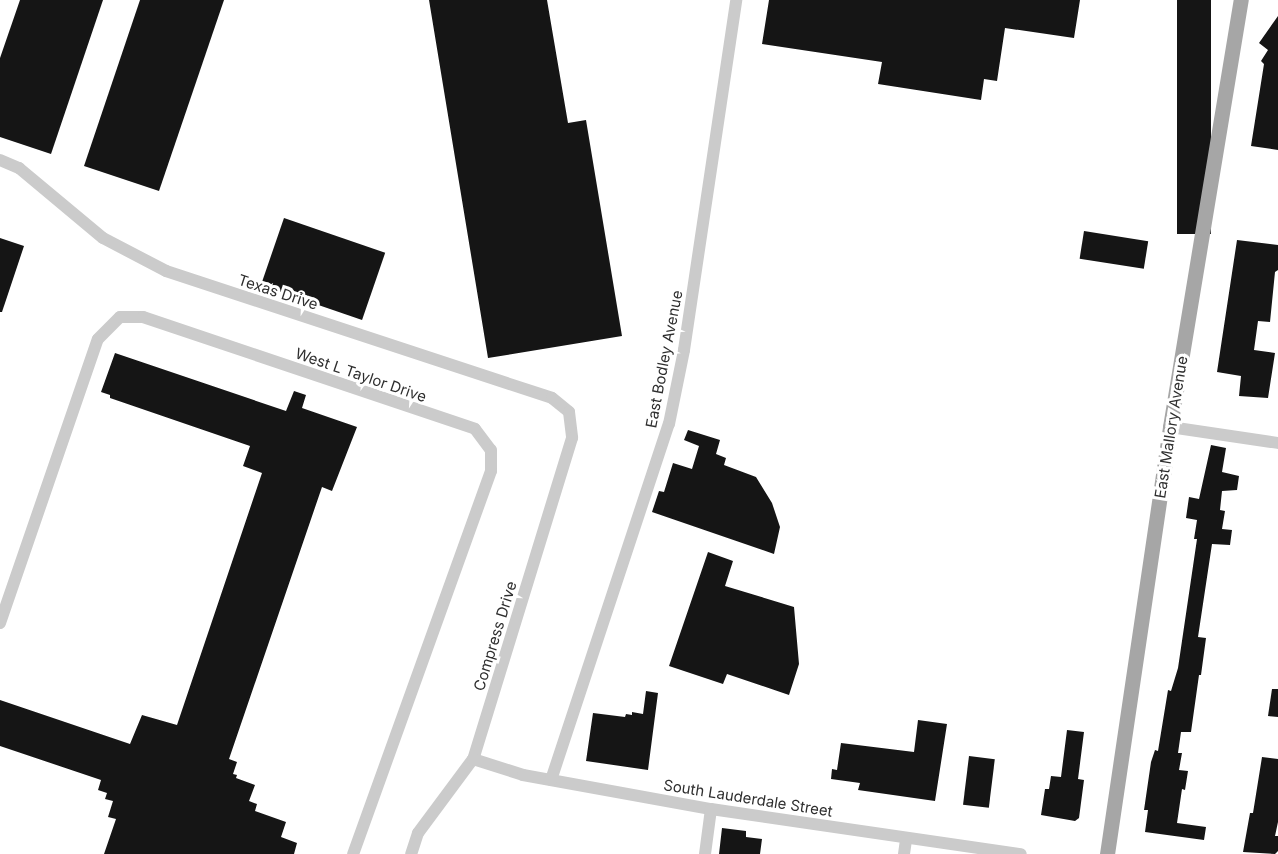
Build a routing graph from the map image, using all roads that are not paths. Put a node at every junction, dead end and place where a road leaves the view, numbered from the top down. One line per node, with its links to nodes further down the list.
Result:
1 (736, 0): 9 (street, East Bodley Avenue)
2 (1241, 0): 5 (main road, East Mallory Avenue)
3 (0, 160): 4 (street, Texas Drive)
4 (569, 412): 8 (street, Compress Drive)
5 (1170, 427): 6 (street); 17 (main road, East Mallory Avenue)
6 (1278, 443)
7 (0, 623): 12 (street, West L Taylor Drive)
8 (473, 759): 9 (street, South Lauderdale Street); 13 (street, Compress Drive)
9 (551, 780): 10 (street, South Lauderdale Street)
10 (711, 809): 11 (street, South Lauderdale Street); 14 (street)
11 (906, 839): 15 (street); 16 (street, South Lauderdale Street)
12 (352, 854)
13 (411, 854)
14 (705, 854)
15 (904, 854)
16 (1021, 854)
17 (1107, 854)

